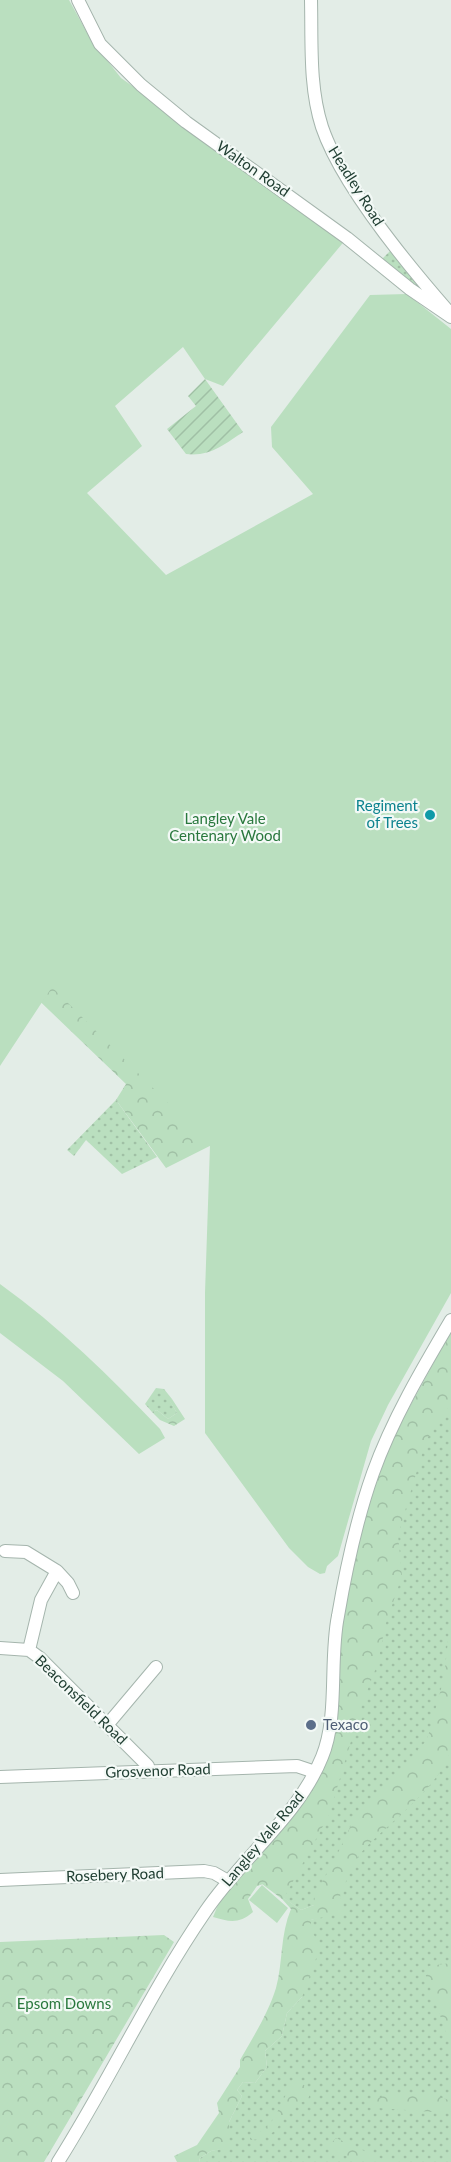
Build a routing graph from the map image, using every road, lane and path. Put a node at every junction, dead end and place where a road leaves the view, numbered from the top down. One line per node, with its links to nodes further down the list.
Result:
1 (78, 0): 3 (street, Walton Road)
2 (311, 0): 3 (street, Headley Road)
3 (451, 316)
4 (451, 1320): 13 (street, Langley Vale Road)
5 (5, 1551): 6 (street)
6 (57, 1571): 7 (street); 9 (street)
7 (73, 1593)
8 (0, 1648): 9 (street, Beaconsfield Road)
9 (29, 1650): 11 (street, Beaconsfield Road)
10 (156, 1667): 11 (street)
11 (108, 1724): 12 (street, Beaconsfield Road)
12 (148, 1772): 13 (street, Grosvenor Road); 14 (street, Grosvenor Road)
13 (315, 1772): 16 (street, Langley Vale Road)
14 (0, 1777)
15 (0, 1880): 16 (street, Rosebery Road)
16 (228, 1881): 17 (street, Langley Vale Road)
17 (58, 2162)

